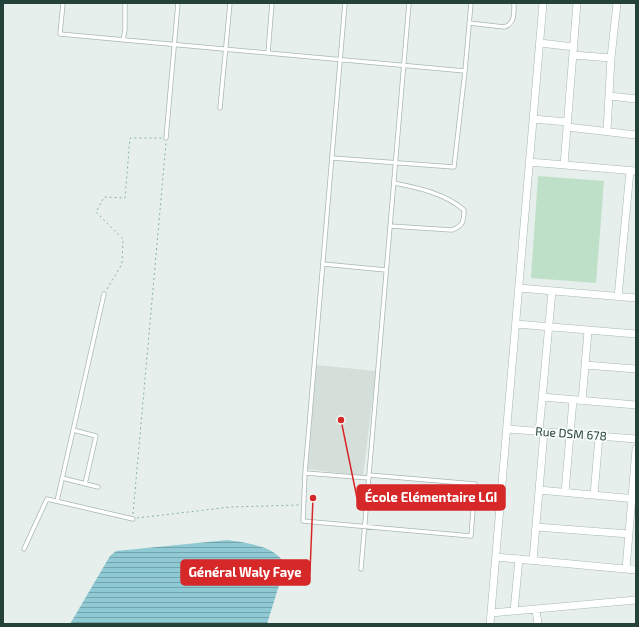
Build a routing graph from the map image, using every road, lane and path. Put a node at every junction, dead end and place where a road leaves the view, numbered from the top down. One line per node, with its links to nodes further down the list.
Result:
1 (63, 3): 14 (lane)
2 (125, 3): 14 (lane)
3 (178, 3): 16 (lane)
4 (230, 3): 18 (lane)
5 (272, 3): 19 (lane)
6 (345, 3): 22 (lane)
7 (409, 3): 23 (lane)
8 (471, 3): 13 (lane)
9 (514, 3): 13 (lane)
10 (543, 3): 15 (street)
11 (577, 3): 17 (street)
12 (617, 3): 21 (street)
13 (469, 23): 24 (lane)
14 (123, 40): 16 (lane)
15 (540, 44): 17 (street); 28 (street)
16 (175, 45): 18 (lane); 32 (lane)
17 (574, 47): 20 (street)
18 (226, 49): 19 (lane); 27 (lane)
19 (268, 53): 22 (lane)
20 (573, 55): 21 (street); 29 (street)
21 (611, 58): 25 (street)
22 (340, 60): 23 (lane); 33 (lane)
23 (404, 65): 24 (lane); 34 (lane)
24 (465, 71): 34 (lane)
25 (610, 96): 26 (street); 30 (street)
26 (636, 99)
27 (220, 108)
28 (533, 119): 29 (street); 35 (street)
29 (567, 124): 30 (street); 36 (street)
30 (607, 131): 31 (street)
31 (636, 135)
32 (166, 138): 44 (path); 75 (path)
33 (332, 158): 34 (lane); 40 (lane)
34 (396, 162): 38 (lane)
35 (530, 162): 36 (street); 42 (street)
36 (564, 165): 37 (street)
37 (633, 171): 45 (street)
38 (394, 183): 39 (lane); 39 (lane)
39 (390, 226): 41 (lane)
40 (323, 264): 41 (lane); 64 (lane)
41 (386, 270): 65 (lane)
42 (519, 288): 43 (street); 47 (street)
43 (552, 291): 45 (street); 48 (street)
44 (104, 294): 58 (lane)
45 (618, 297): 46 (street)
46 (636, 298)
47 (516, 324): 48 (street); 57 (street)
48 (548, 327): 49 (street); 53 (street)
49 (588, 330): 50 (street); 51 (street)
50 (636, 334)
51 (585, 365): 52 (street); 55 (street)
52 (636, 369)
53 (542, 397): 54 (street); 59 (street)
54 (573, 400): 55 (street); 60 (street)
55 (582, 401): 56 (street)
56 (636, 405)
57 (507, 429): 59 (street, Rue DSM 678); 80 (street)
58 (73, 430): 66 (lane); 67 (lane)
59 (542, 432): 60 (street, Rue DSM 678); 69 (street)
60 (570, 434): 61 (street, Rue DSM 678); 70 (street)
61 (599, 436): 62 (street, Rue DSM 678); 71 (street)
62 (636, 439)
63 (636, 449): 72 (street)
64 (305, 473): 65 (lane); 74 (lane)
65 (369, 476): 76 (lane); 76 (lane)
66 (62, 478): 67 (lane); 73 (lane)
67 (85, 484): 68 (lane)
68 (98, 487)
69 (539, 490): 70 (street); 77 (street)
70 (566, 492): 71 (street)
71 (594, 495): 72 (street)
72 (634, 499): 78 (street)
73 (56, 501): 75 (lane); 79 (lane)
74 (304, 504): 75 (path); 76 (lane)
75 (133, 519)
76 (364, 527): 83 (lane)
77 (536, 527): 78 (street); 82 (street)
78 (629, 534): 84 (street)
79 (24, 549)
80 (496, 557): 81 (street); 89 (street)
81 (518, 559): 82 (street); 88 (street)
82 (533, 560): 84 (street)
83 (361, 569)
84 (626, 569): 85 (street)
85 (636, 570)
86 (636, 600): 87 (street)
87 (536, 609): 88 (street); 91 (street)
88 (514, 611): 89 (street)
89 (491, 613): 90 (street)
90 (490, 624)
91 (538, 624)

